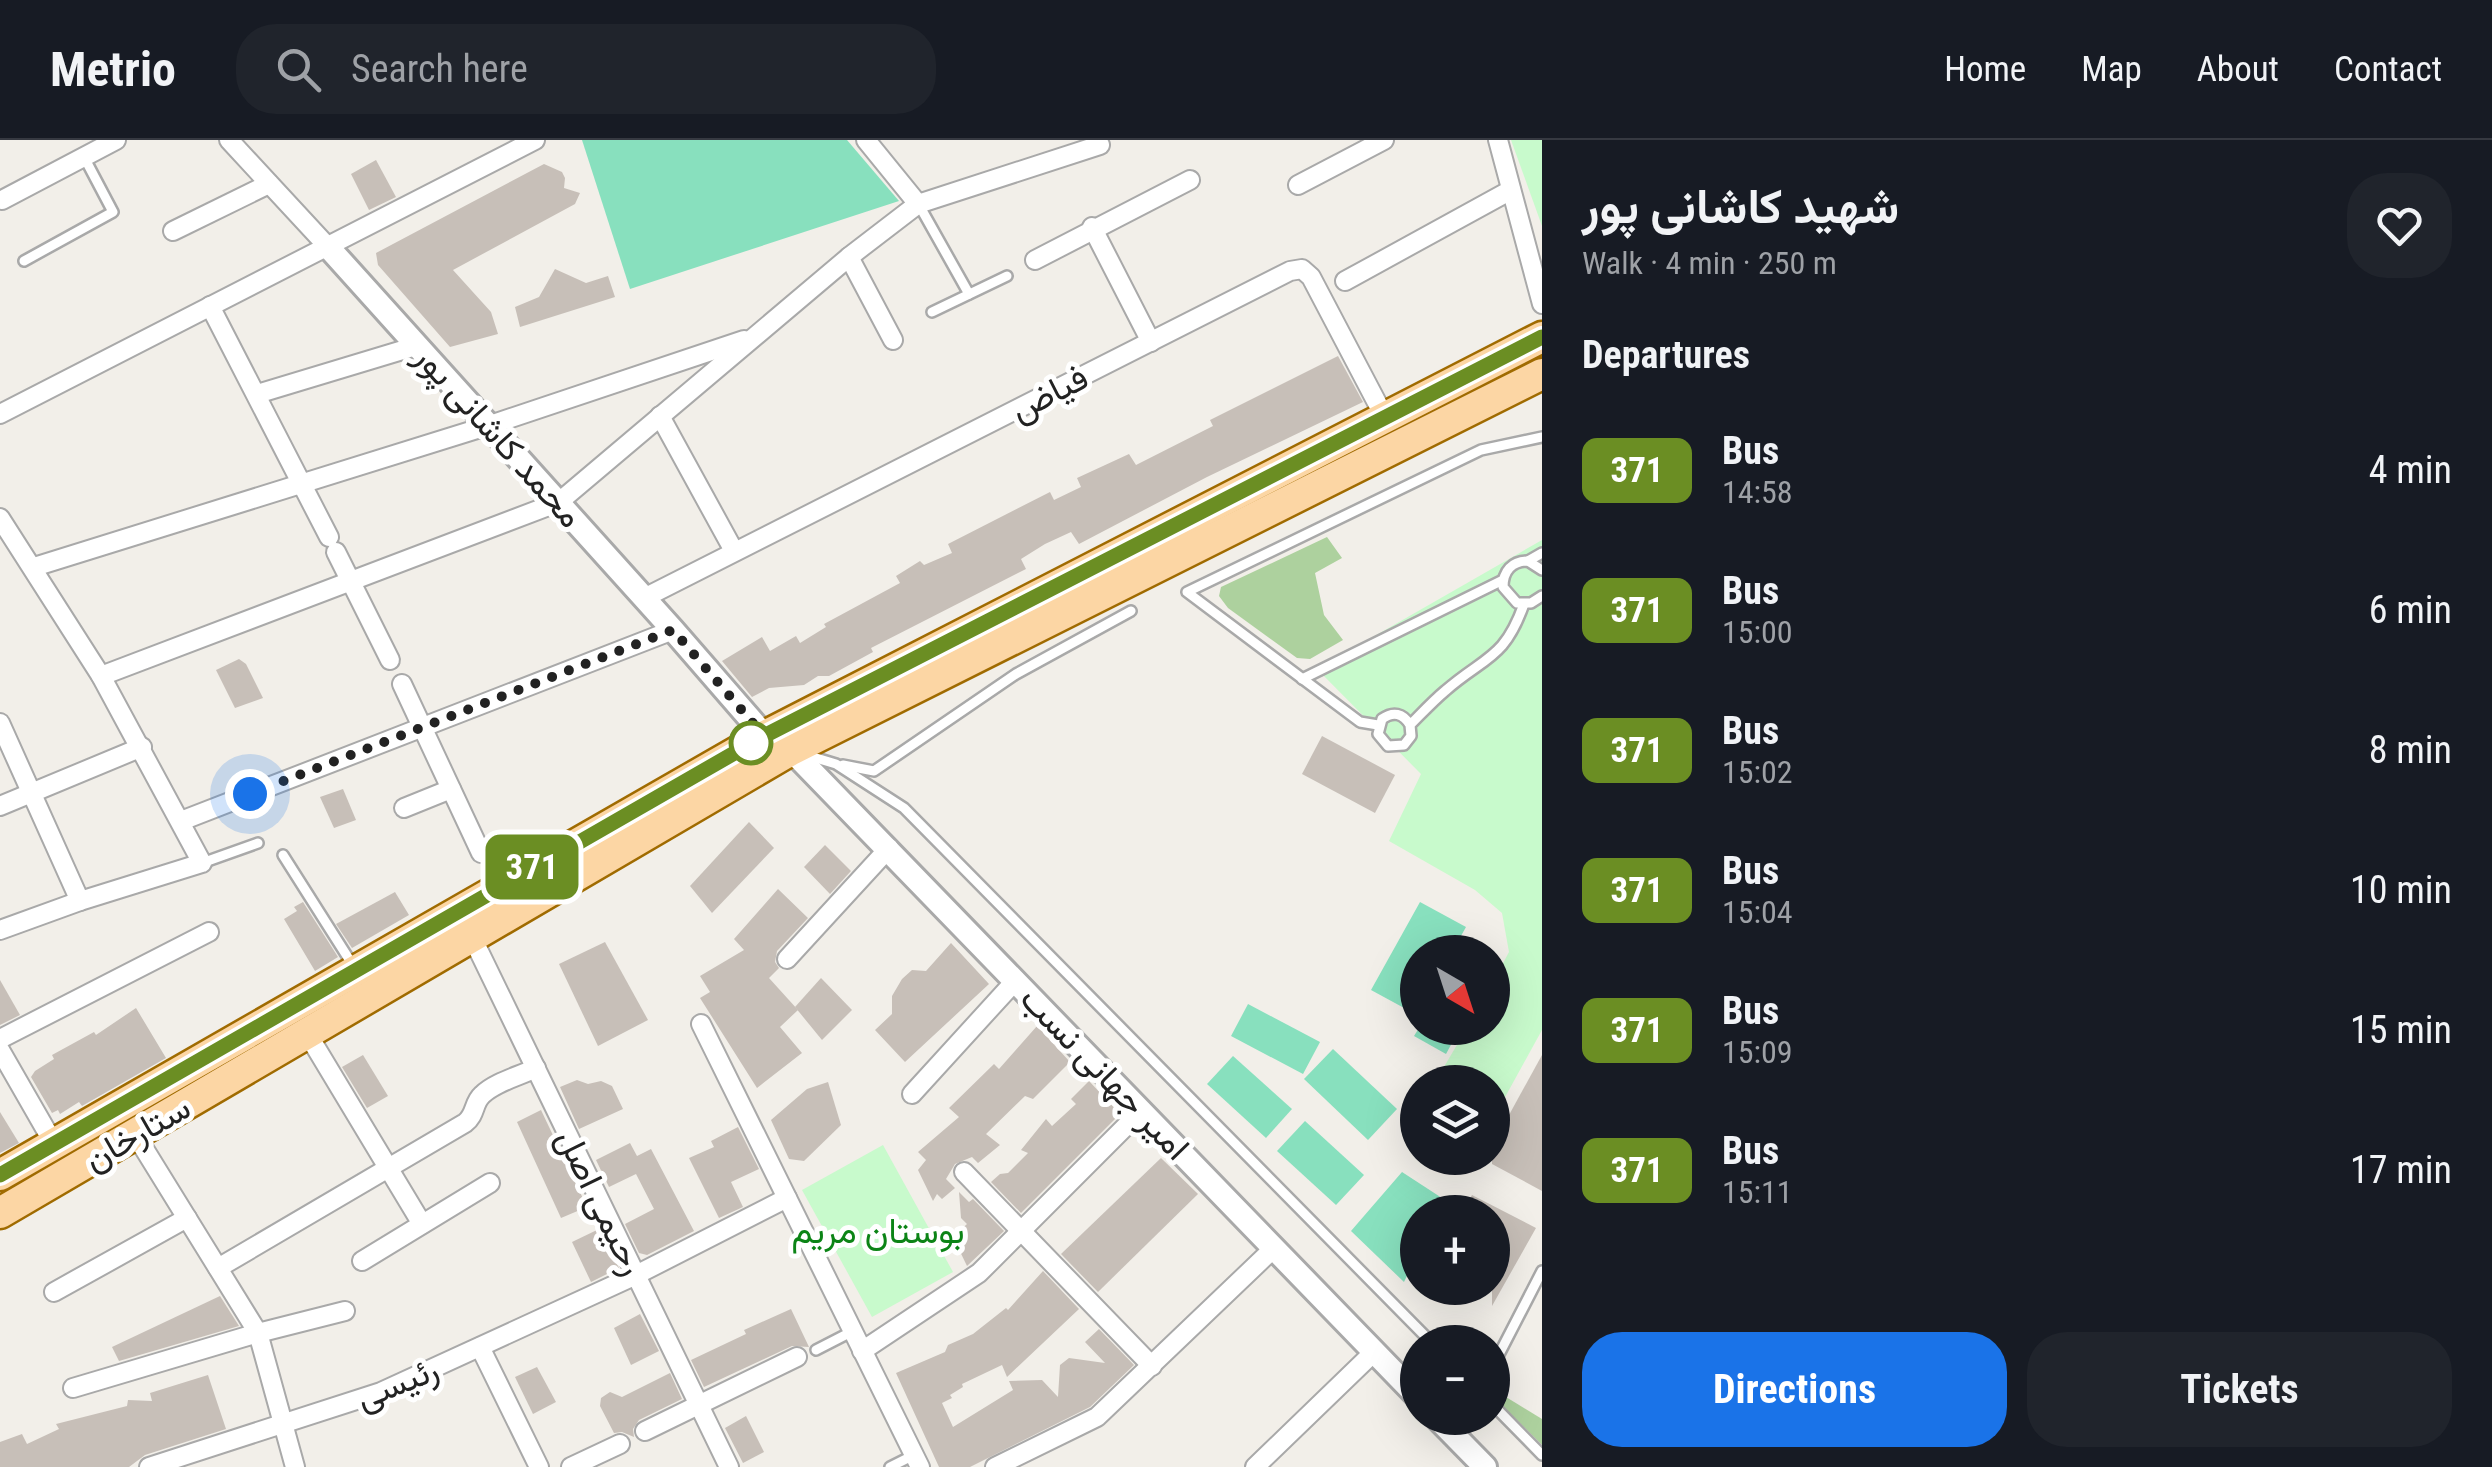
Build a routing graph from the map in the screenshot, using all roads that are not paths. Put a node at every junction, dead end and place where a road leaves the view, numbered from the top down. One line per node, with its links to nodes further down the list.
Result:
1 (116, 140): 9 (street)
2 (229, 140): 11 (street, محمد کاشانی پور)
3 (535, 140): 8 (street)
4 (1384, 140): 12 (street)
5 (1498, 140): 13 (street)
6 (871, 141): 15 (street)
7 (1100, 145): 15 (street)
8 (504, 147): 18 (street)
9 (84, 157): 14 (street); 21 (lane)
10 (1190, 180): 16 (street)
11 (269, 184): 17 (street); 18 (street, محمد کاشانی پور)
12 (1298, 184)
13 (1512, 190): 23 (street); 25 (street)
14 (2, 200)
15 (918, 204): 19 (street); 24 (lane)
16 (1092, 228): 20 (street); 31 (street)
17 (173, 231)
18 (329, 248): 26 (street); 32 (street, محمد کاشانی پور)
19 (848, 258): 28 (street); 30 (street)
20 (1035, 260)
21 (24, 261)
22 (1006, 276): 24 (lane)
23 (1345, 280)
24 (969, 294): 27 (lane)
25 (1542, 304)
26 (210, 306): 34 (street); 35 (street)
27 (932, 312)
28 (754, 336): 36 (street); 38 (street)
29 (1542, 337): 37 (main road, ستارخان)
30 (894, 340)
31 (1152, 342): 37 (street, فیاض); 43 (street, فیاض)
32 (416, 346): 34 (street); 38 (street, محمد کاشانی پور)
33 (1542, 374): 63 (main road, ستارخان)
34 (257, 394): 40 (street)
35 (0, 414)
36 (660, 416): 41 (street); 43 (street)
37 (1385, 418): 63 (main road, ستارخان)
38 (490, 424): 40 (street); 41 (street, محمد کاشانی پور)
39 (1542, 437): 57 (lane)
40 (302, 483): 46 (street); 49 (street)
41 (559, 502): 49 (street); 51 (street, محمد کاشانی پور)
42 (0, 518): 46 (street)
43 (734, 551): 51 (street, فیاض)
44 (1542, 553): 45 (lane)
45 (1528, 561): 47 (lane); 48 (lane)
46 (34, 567): 56 (street)
47 (1542, 570)
48 (1503, 580): 52 (lane); 57 (lane)
49 (352, 582): 55 (street); 56 (street)
50 (1542, 596): 52 (lane)
51 (644, 598): 54 (street, محمد کاشانی پور)
52 (1524, 604): 60 (lane)
53 (1131, 611): 65 (lane)
54 (673, 630): 61 (street); 63 (street, محمد کاشانی پور)
55 (390, 660)
56 (100, 676): 64 (street)
57 (1302, 679): 62 (lane)
58 (402, 684): 61 (street)
59 (0, 724): 67 (street)
60 (1410, 725): 62 (lane); 62 (lane)
61 (422, 726): 66 (street); 70 (street)
62 (1378, 726)
63 (778, 743): 65 (lane); 72 (street, امیر جهانی نسب); 79 (main road, ستارخان); 81 (main road, ستارخان)
64 (142, 747): 67 (street); 70 (street)
65 (836, 764): 108 (lane)
66 (451, 789): 69 (street); 73 (street)
67 (31, 793): 68 (street); 76 (street)
68 (0, 806)
69 (404, 808)
70 (181, 821): 75 (street)
71 (258, 843): 75 (lane)
72 (888, 848): 80 (street); 82 (street, امیر جهانی نسب)
73 (481, 854)
74 (284, 855): 81 (lane)
75 (202, 864): 76 (street)
76 (80, 901): 77 (street)
77 (0, 930)
78 (209, 932): 85 (street)
79 (472, 937): 84 (main road, ستارخان); 87 (street, رحیمی اصل)
80 (787, 960)
81 (355, 970): 91 (main road, ستارخان)
82 (1016, 980): 88 (street); 89 (street, امیر جهانی نسب)
83 (702, 1024): 96 (street)
84 (307, 1033): 90 (main road, ستارخان); 92 (street)
85 (0, 1039)
86 (0, 1050): 91 (street)
87 (536, 1068): 92 (street); 105 (street, رحیمی اصل)
88 (912, 1094)
89 (1142, 1110): 100 (street); 101 (street, امیر جهانی نسب)
90 (135, 1134): 97 (main road, ستارخان); 98 (street)
91 (54, 1144): 94 (main road, ستارخان)
92 (388, 1170): 99 (street); 103 (street)
93 (964, 1172): 100 (street)
94 (0, 1174)
95 (490, 1182): 99 (street)
96 (788, 1198): 105 (street, رئیسی); 109 (street)
97 (0, 1213)
98 (188, 1218): 103 (street); 106 (street)
99 (422, 1224): 102 (street)
100 (1022, 1232): 114 (street); 117 (street)
101 (1274, 1248): 115 (street, امیر جهانی نسب); 117 (street)
102 (362, 1260)
103 (218, 1268): 110 (street)
104 (1542, 1272): 111 (lane)
105 (636, 1274): 112 (street, رئیسی); 120 (street, رحیمی اصل)
106 (54, 1292)
107 (345, 1310): 110 (street)
108 (1415, 1325)
109 (853, 1331): 113 (lane); 114 (street)
110 (258, 1332): 119 (street); 122 (street)
111 (1510, 1333)
112 (480, 1347): 122 (street, رئیسی); 131 (street)
113 (816, 1350)
114 (862, 1350): 127 (street)
115 (1374, 1352): 118 (street, امیر جهانی نسب); 136 (street)
116 (797, 1357): 120 (street)
117 (1152, 1366): 135 (street)
118 (1400, 1379)
119 (72, 1388)
120 (699, 1404): 123 (street); 133 (street, رحیمی اصل)
121 (1510, 1422): 126 (lane)
122 (283, 1426): 129 (street, رئیسی); 130 (street)
123 (645, 1430)
124 (1451, 1435): 128 (street)
125 (620, 1444): 132 (street)
126 (1542, 1454)
127 (917, 1461): 134 (lane)
128 (1473, 1463)
129 (149, 1467)
130 (296, 1467)
131 (539, 1467)
132 (572, 1467)
133 (729, 1467)
134 (890, 1467)
135 (995, 1467)
136 (1255, 1467)

